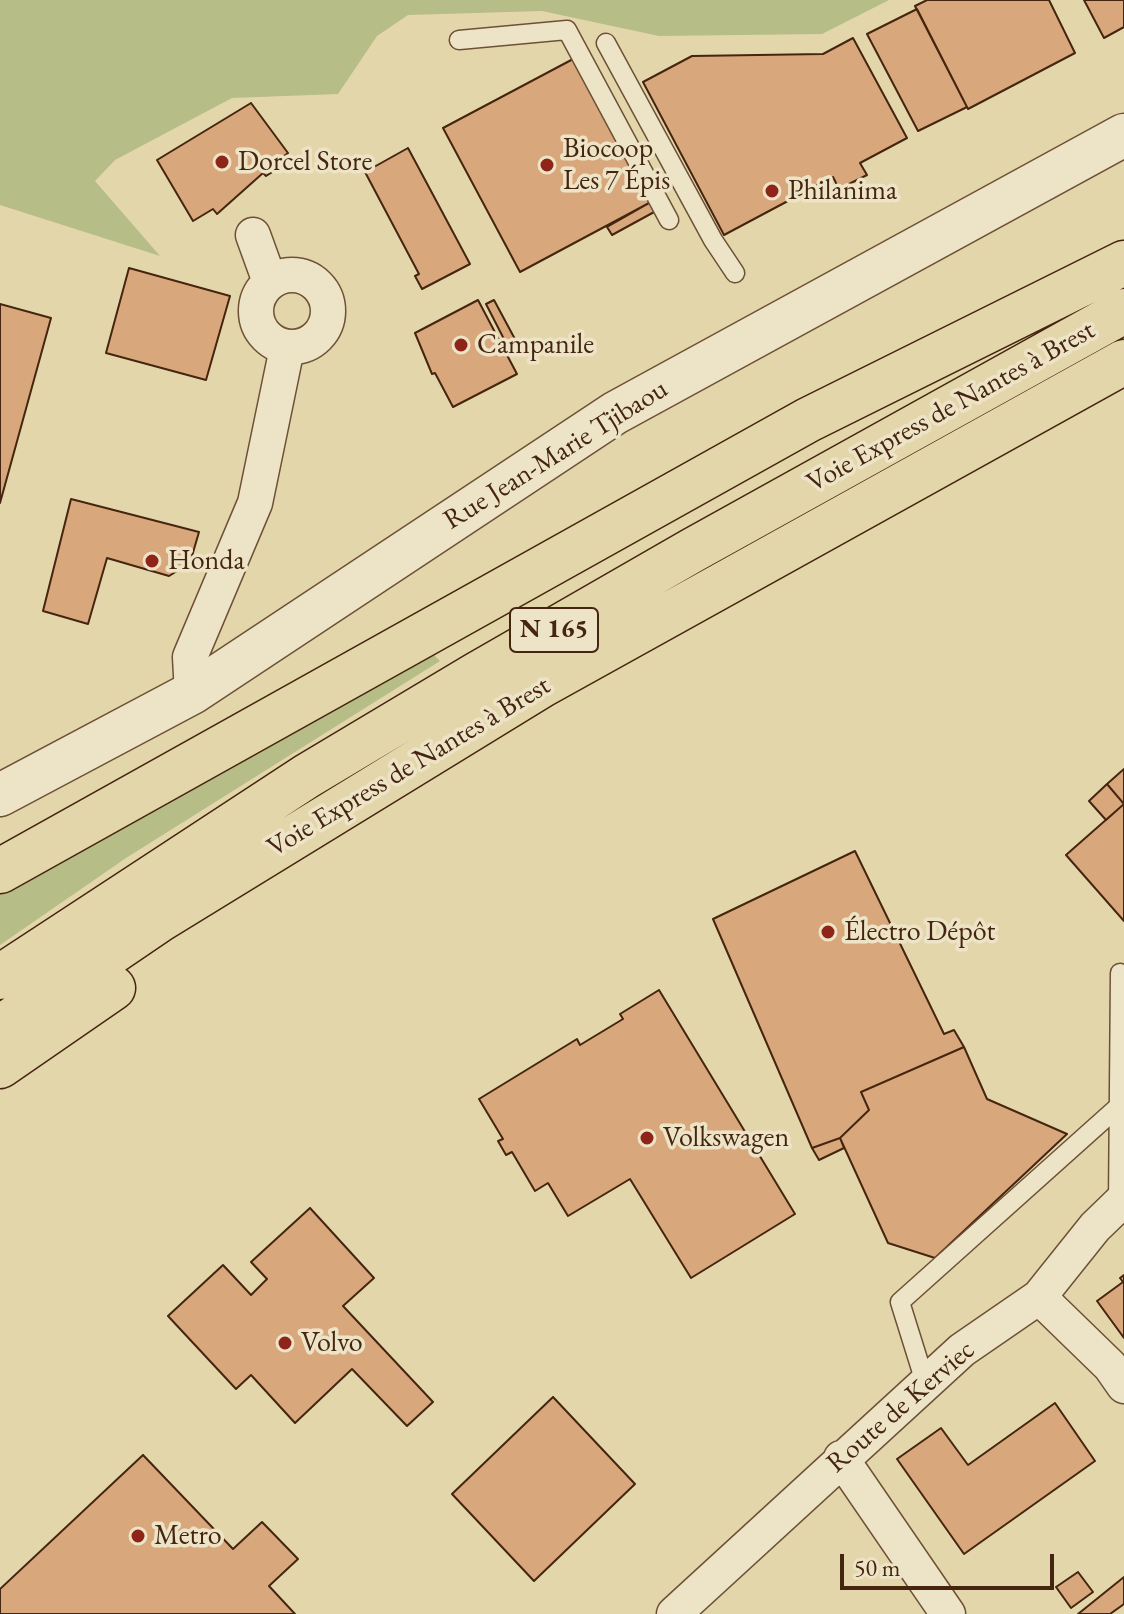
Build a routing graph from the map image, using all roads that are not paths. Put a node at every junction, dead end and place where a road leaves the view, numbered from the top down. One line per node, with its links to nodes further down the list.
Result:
1 (459, 40): 4 (lane)
2 (606, 43): 7 (lane)
3 (1124, 135): 13 (street, Rue Jean-Marie Tjibaou)
4 (669, 220)
5 (253, 235): 8 (street)
6 (1124, 263): 15 (highway)
7 (735, 273)
8 (270, 282): 10 (street); 10 (street)
9 (1124, 311): 17 (highway, Voie Express de Nantes à Brest / N 165)
10 (287, 348): 13 (street)
11 (1124, 362): 12 (highway, Voie Express de Nantes à Brest / N 165)
12 (542, 685): 18 (highway, Voie Express de Nantes à Brest / N 165); 19 (highway, N 165)
13 (192, 693): 14 (street, Rue Jean-Marie Tjibaou)
14 (0, 795)
15 (0, 871)
16 (1120, 973): 20 (lane)
17 (0, 977)
18 (0, 1028)
19 (0, 1066)
20 (1119, 1106): 21 (lane); 23 (lane)
21 (1121, 1202): 22 (street, Route de Kerviec)
22 (1039, 1297): 23 (street, Route de Kerviec); 24 (street)
23 (925, 1382): 25 (street, Route de Kerviec)
24 (1124, 1386)
25 (841, 1458): 26 (street, Route de Kerviec); 27 (street)
26 (674, 1614)
27 (948, 1614)

